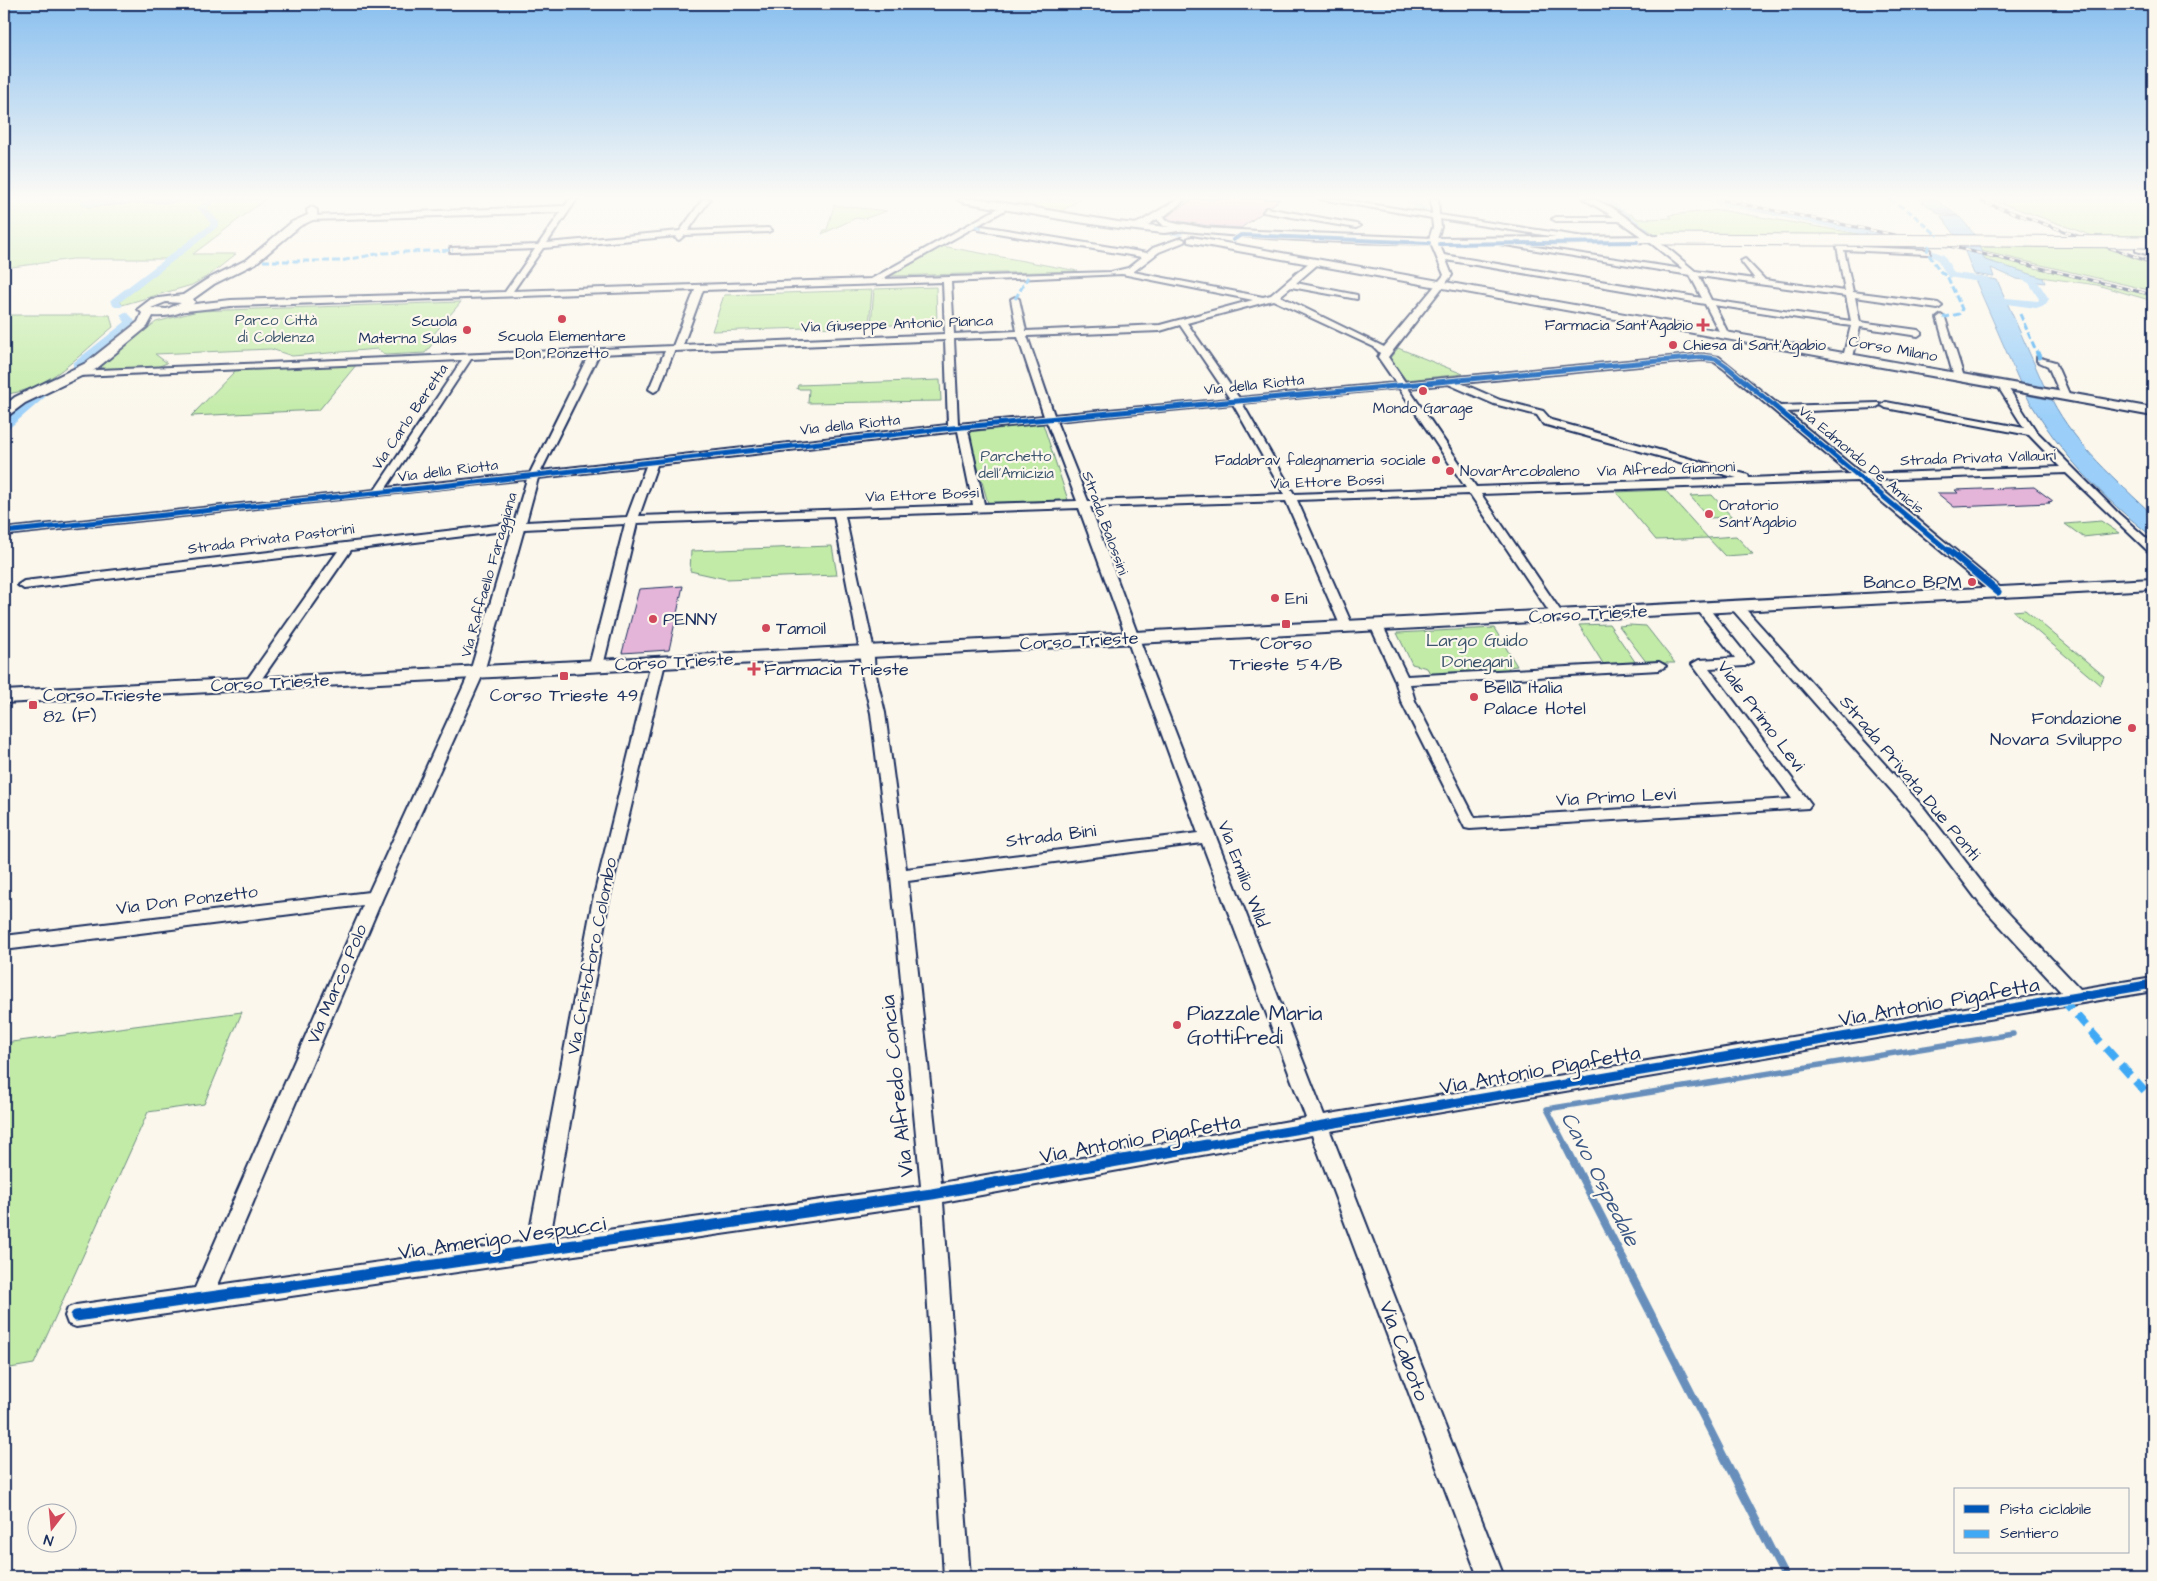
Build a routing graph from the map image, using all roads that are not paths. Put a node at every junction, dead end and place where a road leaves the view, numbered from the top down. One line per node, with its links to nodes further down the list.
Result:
1 (230, 273): 28 (main road)
2 (522, 273): 20 (street)
3 (889, 273): 15 (street)
4 (1103, 273): 14 (street)
5 (1126, 273): 25 (street)
6 (1303, 273): 17 (street)
7 (1377, 273): 18 (main road, Corso Milano)
8 (1447, 273): 18 (street)
9 (1531, 273): 26 (street)
10 (1685, 273): 13 (street)
11 (1755, 273): 16 (street)
12 (1845, 273): 21 (street)
13 (1693, 274): 16 (street); 26 (street)
14 (947, 279): 15 (street); 37 (street)
15 (873, 282): 19 (street)
16 (1764, 283): 21 (street)
17 (1290, 284): 22 (street); 23 (street)
18 (1442, 284): 36 (main road, Corso Milano); 40 (street)
19 (700, 287): 20 (street); 38 (street)
20 (507, 294): 27 (street)
21 (1850, 294): 29 (street); 33 (street)
22 (1275, 296): 25 (street, Via Giuseppe Antonio Pianca); 40 (street)
23 (1354, 297)
24 (1015, 299): 35 (street, Strada Balossini)
25 (1263, 300): 31 (street, Via Giuseppe Antonio Pianca)
26 (1708, 302): 33 (street); 36 (street)
27 (230, 303): 28 (street); 28 (street)
28 (179, 304): 32 (main road); 32 (main road)
29 (1938, 306)
30 (1941, 318): 46 (street)
31 (1182, 322): 35 (street, Via Giuseppe Antonio Pianca); 52 (street)
32 (142, 324): 45 (main road)
33 (1856, 324): 34 (street); 43 (street)
34 (1918, 333)
35 (1020, 334): 37 (street, Via Giuseppe Antonio Pianca); 58 (street, Strada Balossini)
36 (1725, 335): 43 (main road, Corso Milano)
37 (950, 337): 38 (street, Via Giuseppe Antonio Pianca); 59 (street)
38 (674, 348): 39 (street, Via Giuseppe Antonio Pianca); 50 (street)
39 (595, 352): 41 (street, Via Giuseppe Antonio Pianca); 63 (street, Via Raffaello Faraggiana)
40 (1385, 352): 48 (street)
41 (468, 357): 45 (street, Via Giuseppe Antonio Pianca); 67 (street, Via Carlo Beretta)
42 (1702, 357): 47 (street, Via della Riotta); 55 (street, Via Edmondo De Amicis)
43 (1848, 357): 46 (main road, Corso Milano)
44 (2040, 358): 51 (street)
45 (78, 373): 56 (main road)
46 (1959, 377): 49 (main road, Corso Milano)
47 (1447, 380): 48 (street, Via della Riotta); 65 (street)
48 (1402, 384): 52 (street, Via della Riotta); 66 (street)
49 (2002, 385): 51 (main road, Corso Milano); 60 (street)
50 (654, 389)
51 (2061, 395): 57 (main road, Corso Milano)
52 (1236, 401): 58 (street, Via della Riotta); 68 (street)
53 (1886, 404): 60 (street)
54 (1875, 405): 55 (street)
55 (1778, 409): 64 (street, Via Edmondo De Amicis)
56 (4, 412)
57 (2153, 412)
58 (1049, 420): 59 (street, Via della Riotta); 69 (street, Strada Balossini)
59 (958, 427): 61 (street, Via della Riotta); 70 (street)
60 (2032, 433): 62 (street)
61 (653, 461): 63 (street, Via della Riotta); 72 (street)
62 (2067, 470): 64 (street, Strada Privata Vallauri); 76 (street)
63 (534, 475): 67 (street, Via della Riotta); 73 (street, Via Raffaello Faraggiana)
64 (1859, 477): 65 (street, Via Alfredo Giannoni); 79 (street, Via Edmondo De Amicis)
65 (1754, 480): 66 (street, Via Alfredo Giannoni)
66 (1474, 491): 68 (street, Via Ettore Bossi); 82 (street)
67 (378, 493): 74 (street, Via della Riotta)
68 (1290, 498): 69 (street, Via Ettore Bossi); 84 (street)
69 (1083, 504): 70 (street, Via Ettore Bossi); 85 (street, Strada Balossini)
70 (979, 508): 71 (street, Via Ettore Bossi)
71 (840, 513): 72 (street, Via Ettore Bossi); 86 (street, Via Alfredo Concia)
72 (632, 520): 73 (street, Via Ettore Bossi); 88 (street)
73 (521, 526): 75 (street, Strada Privata Pastorini); 90 (street, Via Raffaello Faraggiana)
74 (4, 532)
75 (348, 546): 78 (street, Strada Privata Pastorini); 92 (street)
76 (2153, 550)
77 (2153, 584): 79 (main road, Corso Trieste)
78 (24, 585)
79 (1998, 592): 80 (main road, Corso Trieste)
80 (1736, 606): 81 (main road, Corso Trieste); 100 (street, Strada Privata Due Ponti)
81 (1702, 608): 82 (main road, Corso Trieste); 94 (street, Viale Primo Levi)
82 (1558, 616): 83 (main road, Corso Trieste)
83 (1376, 625): 84 (main road, Corso Trieste); 91 (street)
84 (1347, 627): 85 (main road, Corso Trieste)
85 (1131, 638): 86 (main road, Corso Trieste); 95 (street, Via Emilio Wild)
86 (867, 652): 87 (main road, Corso Trieste); 96 (street, Via Alfredo Concia)
87 (658, 663): 88 (main road, Corso Trieste); 103 (street, Via Cristoforo Colombo)
88 (596, 666): 90 (main road, Corso Trieste)
89 (1659, 666): 91 (street)
90 (477, 672): 92 (main road, Corso Trieste); 97 (street, Via Marco Polo)
91 (1402, 680): 94 (street, Via Primo Levi)
92 (251, 684): 93 (main road, Corso Trieste)
93 (4, 697)
94 (1764, 806)
95 (1207, 836): 96 (street, Strada Bini); 101 (street, Via Emilio Wild)
96 (899, 876): 102 (street, Via Alfredo Concia)
97 (375, 897): 98 (street, Via Don Ponzetto); 104 (street, Via Marco Polo)
98 (4, 943)
99 (2153, 984): 100 (street, Via Antonio Pigafetta)
100 (2076, 997): 101 (street, Via Antonio Pigafetta)
101 (1317, 1125): 102 (street, Via Antonio Pigafetta); 107 (street, Via Caboto)
102 (932, 1194): 103 (street, Via Amerigo Vespucci); 106 (street, Via Alfredo Concia)
103 (537, 1251): 104 (street, Via Amerigo Vespucci)
104 (201, 1298): 105 (street, Via Amerigo Vespucci)
105 (76, 1316)
106 (957, 1577)
107 (1491, 1577)

